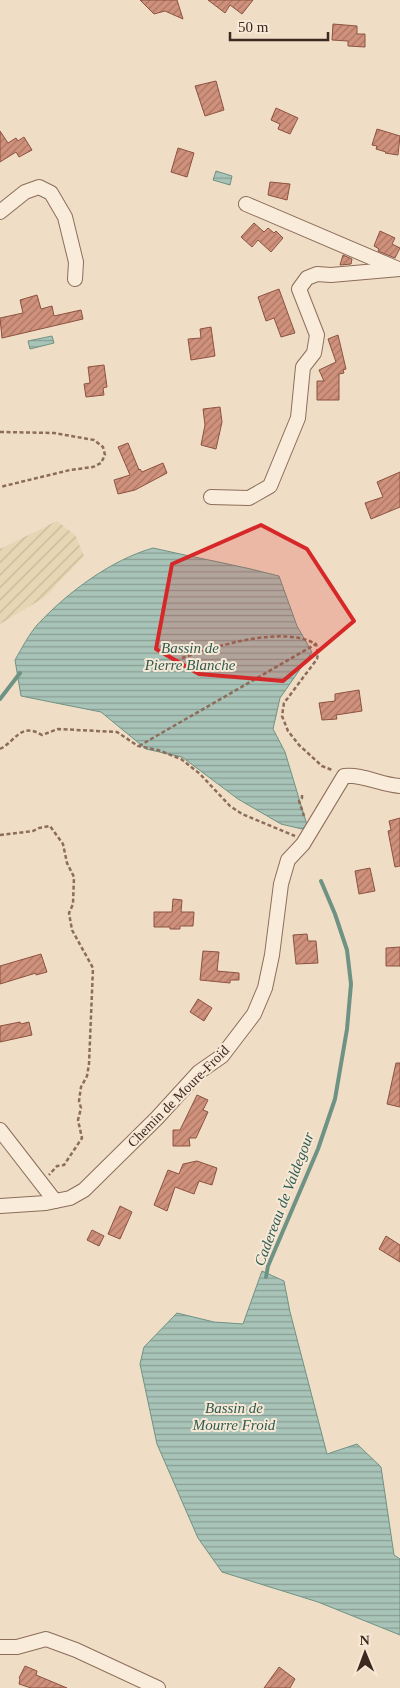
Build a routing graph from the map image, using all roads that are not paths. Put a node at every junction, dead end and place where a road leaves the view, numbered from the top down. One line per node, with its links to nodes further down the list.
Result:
1 (246, 204): 3 (street)
2 (0, 212): 4 (street)
3 (398, 269): 5 (street)
4 (75, 280)
5 (211, 497)
6 (400, 786): 8 (street, Chemin de Moure-Froid)
7 (0, 1130): 8 (street)
8 (55, 1200): 9 (street, Chemin de Moure-Froid)
9 (0, 1206)
10 (0, 1647): 11 (street)
11 (158, 1688)

